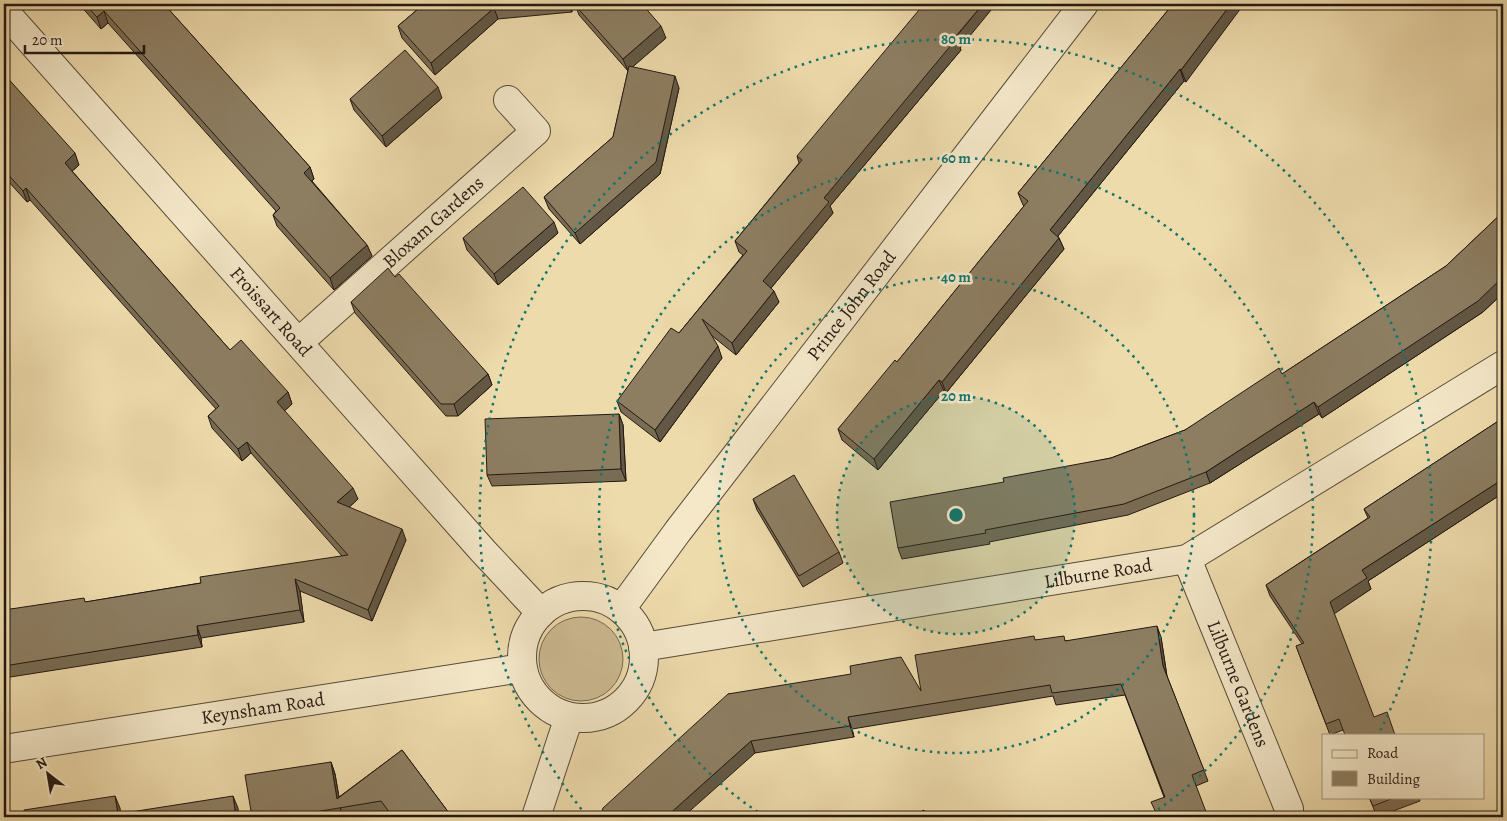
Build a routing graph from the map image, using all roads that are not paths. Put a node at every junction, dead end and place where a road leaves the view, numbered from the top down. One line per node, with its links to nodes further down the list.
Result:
1 (1084, 4): 7 (street, Prince John Road)
2 (4, 11): 4 (street, Froissart Road)
3 (508, 100): 4 (street, Bloxam Gardens)
4 (299, 342): 8 (street, Froissart Road)
5 (1503, 365): 6 (street, Lilburne Road)
6 (1187, 559): 9 (street, Lilburne Road); 13 (street, Lilburne Gardens)
7 (621, 609): 8 (street); 9 (street)
8 (541, 612): 10 (street)
9 (644, 648): 11 (street)
10 (522, 668): 11 (street); 12 (street, Keynsham Road)
11 (569, 717): 14 (street)
12 (4, 749)
13 (1289, 809)
14 (536, 817)

